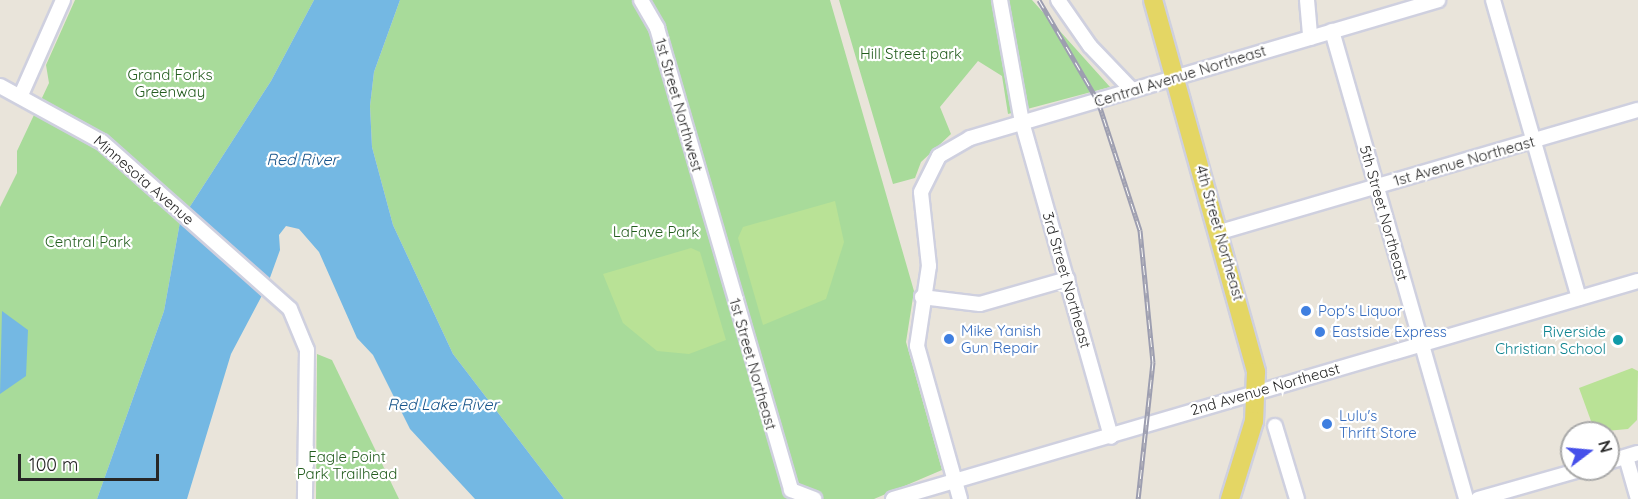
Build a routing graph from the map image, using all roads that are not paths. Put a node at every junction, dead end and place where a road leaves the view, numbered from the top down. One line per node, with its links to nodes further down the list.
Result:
1 (63, 0): 14 (street)
2 (640, 0): 19 (street, 1st Street Northwest)
3 (1000, 0): 16 (street, 3rd Street Northeast)
4 (1058, 0): 13 (street)
5 (1153, 0): 11 (main road, 4th Street Northeast)
6 (1307, 0): 10 (street)
7 (1438, 0): 9 (street, Central Avenue Northeast)
8 (1493, 0): 17 (street)
9 (1332, 31): 10 (street, Central Avenue Northeast); 18 (street, 5th Street Northeast)
10 (1310, 38): 11 (street, Central Avenue Northeast)
11 (1175, 78): 13 (street, Central Avenue Northeast); 20 (main road, 4th Street Northeast)
12 (0, 86): 14 (street, Minnesota Avenue)
13 (1132, 90): 16 (street, Central Avenue Northeast)
14 (21, 95): 32 (street, Minnesota Avenue)
15 (1638, 110): 17 (street, 1st Avenue Northeast)
16 (1022, 122): 21 (street, 3rd Street Northeast); 23 (street, Central Avenue Northeast)
17 (1534, 141): 18 (street, 1st Avenue Northeast); 24 (street)
18 (1376, 186): 20 (street, 1st Avenue Northeast); 25 (street, 5th Street Northeast)
19 (710, 213): 33 (street, 1st Street Northeast)
20 (1220, 232): 26 (main road, 4th Street Northeast)
21 (1067, 279): 23 (street); 28 (street, 3rd Street Northeast)
22 (1638, 281): 24 (street, 2nd Avenue Northeast)
23 (922, 297): 31 (street)
24 (1579, 298): 25 (street, 2nd Avenue Northeast)
25 (1422, 344): 26 (street, 2nd Avenue Northeast); 38 (street, 5th Street Northeast)
26 (1257, 391): 28 (street, 2nd Avenue Northeast); 36 (main road, 4th Street Northeast)
27 (1275, 426): 37 (street)
28 (1111, 437): 31 (street, 2nd Avenue Northeast)
29 (1632, 455): 40 (street)
30 (1560, 476): 39 (street)
31 (954, 480): 34 (street, 2nd Avenue Northeast); 35 (street)
32 (305, 499)
33 (814, 499)
34 (893, 499)
35 (960, 499)
36 (1230, 499)
37 (1297, 499)
38 (1466, 499)
39 (1478, 499)
40 (1638, 499)

